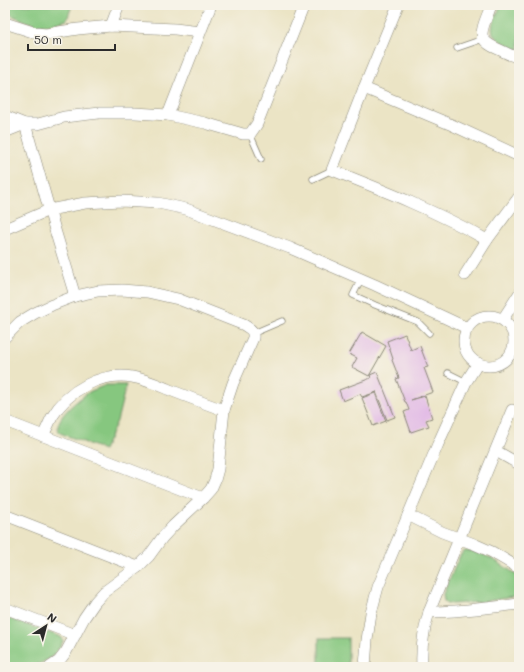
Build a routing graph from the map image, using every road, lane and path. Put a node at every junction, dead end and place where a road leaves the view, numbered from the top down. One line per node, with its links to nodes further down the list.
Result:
1 (119, 5): 7 (street)
2 (211, 5): 8 (street)
3 (304, 5): 17 (street)
4 (398, 5): 12 (street)
5 (491, 5): 9 (street)
6 (5, 22): 7 (street)
7 (111, 26): 8 (street)
8 (200, 32): 13 (street)
9 (483, 39): 10 (lane); 11 (street)
10 (456, 48)
11 (519, 57)
12 (364, 88): 18 (street); 20 (street)
13 (168, 115): 15 (street); 17 (street)
14 (5, 116): 15 (street)
15 (25, 124): 16 (street); 23 (street)
16 (5, 132)
17 (250, 134): 19 (lane)
18 (519, 156)
19 (261, 159)
20 (332, 170): 21 (lane); 25 (street)
21 (312, 179)
22 (519, 196): 25 (street)
23 (49, 210): 24 (street); 27 (street); 29 (street)
24 (5, 229)
25 (487, 240): 26 (street)
26 (465, 275)
27 (361, 279): 32 (street); 34 (lane)
28 (519, 294): 30 (street)
29 (75, 296): 33 (street); 35 (street)
30 (503, 319): 32 (street); 36 (street)
31 (282, 321): 33 (lane)
32 (467, 328): 37 (street)
33 (254, 333): 40 (street)
34 (429, 333)
35 (5, 337)
36 (515, 355): 37 (street)
37 (478, 364): 39 (street)
38 (448, 373): 39 (lane)
39 (466, 382): 48 (street)
40 (224, 410): 43 (street); 46 (street)
41 (512, 410): 44 (street)
42 (5, 421): 43 (street)
43 (42, 436): 46 (street)
44 (496, 451): 45 (street); 49 (street)
45 (519, 464)
46 (203, 498): 50 (street)
47 (5, 515): 50 (street)
48 (408, 515): 49 (street); 57 (street)
49 (460, 538): 51 (street); 54 (street)
50 (138, 567): 55 (street)
51 (519, 568)
52 (519, 604): 54 (street)
53 (5, 608): 55 (street)
54 (429, 612): 58 (street)
55 (75, 635): 56 (street)
56 (50, 667)
57 (365, 667)
58 (422, 667)

